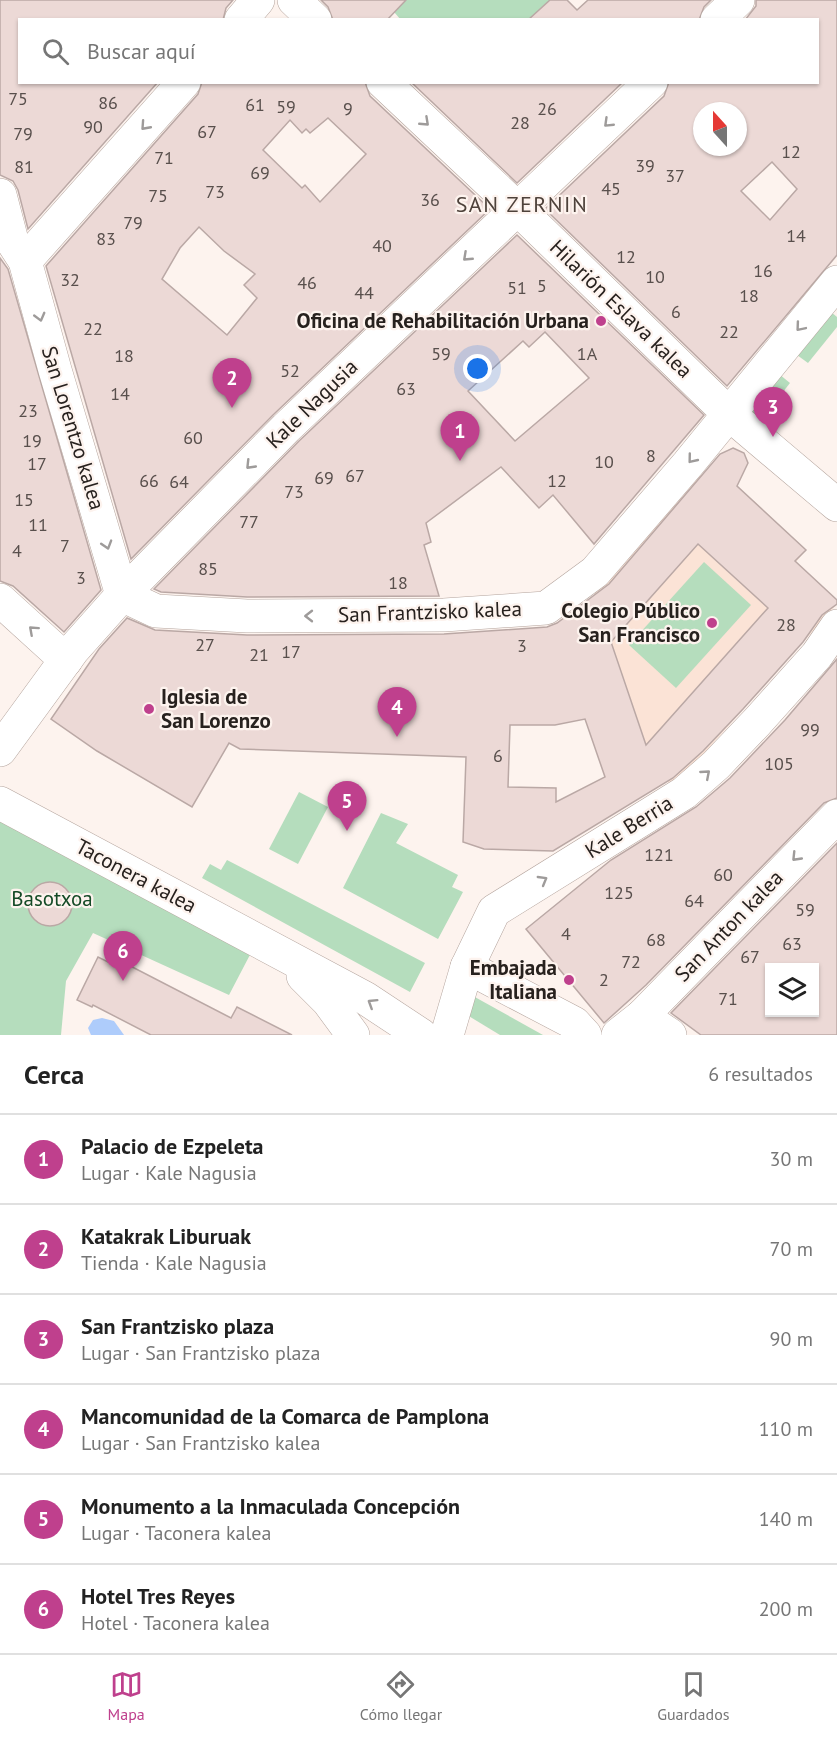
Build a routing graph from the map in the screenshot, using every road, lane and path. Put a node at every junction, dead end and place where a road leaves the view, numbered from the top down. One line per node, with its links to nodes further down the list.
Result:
1 (258, 0): 4 (street)
2 (294, 0): 5 (street)
3 (738, 0): 6 (street)
4 (243, 18)
5 (313, 18)
6 (719, 18)
7 (182, 84): 12 (street, one-way to 12)
8 (385, 84): 11 (street, Hilarión Eslava kalea, one-way to 11)
9 (649, 84): 11 (street, Kale Nagusia, one-way to 11)
10 (0, 195): 12 (street, San Lorentzo kalea)
11 (518, 209): 14 (street, Hilarión Eslava kalea); 16 (street, Kale Nagusia, one-way to 16)
12 (13, 258): 16 (street, San Lorentzo kalea, one-way to 16)
13 (837, 282): 14 (street, San Frantzisko kalea, one-way to 14)
14 (728, 413): 15 (street, Hilarión Eslava kalea); 16 (street, San Frantzisko kalea, one-way to 16)
15 (837, 505)
16 (122, 595): 19 (street, Kale Nagusia)
17 (0, 600): 19 (street, one-way to 17)
18 (837, 626): 24 (street, Kale Berria, one-way to 18)
19 (66, 660): 20 (street, Kale Nagusia)
20 (0, 750)
21 (0, 803): 23 (street, Taconera kalea)
22 (837, 816): 25 (street, San Anton kalea, one-way to 25)
23 (273, 948): 26 (street, Taconera kalea); 27 (street, Taconera kalea, one-way to 23)
24 (466, 968): 28 (street, Kale Berria); 29 (street)
25 (630, 1025): 30 (street)
26 (353, 1035)
27 (421, 1035)
28 (447, 1035)
29 (585, 1035)
30 (670, 1035)

